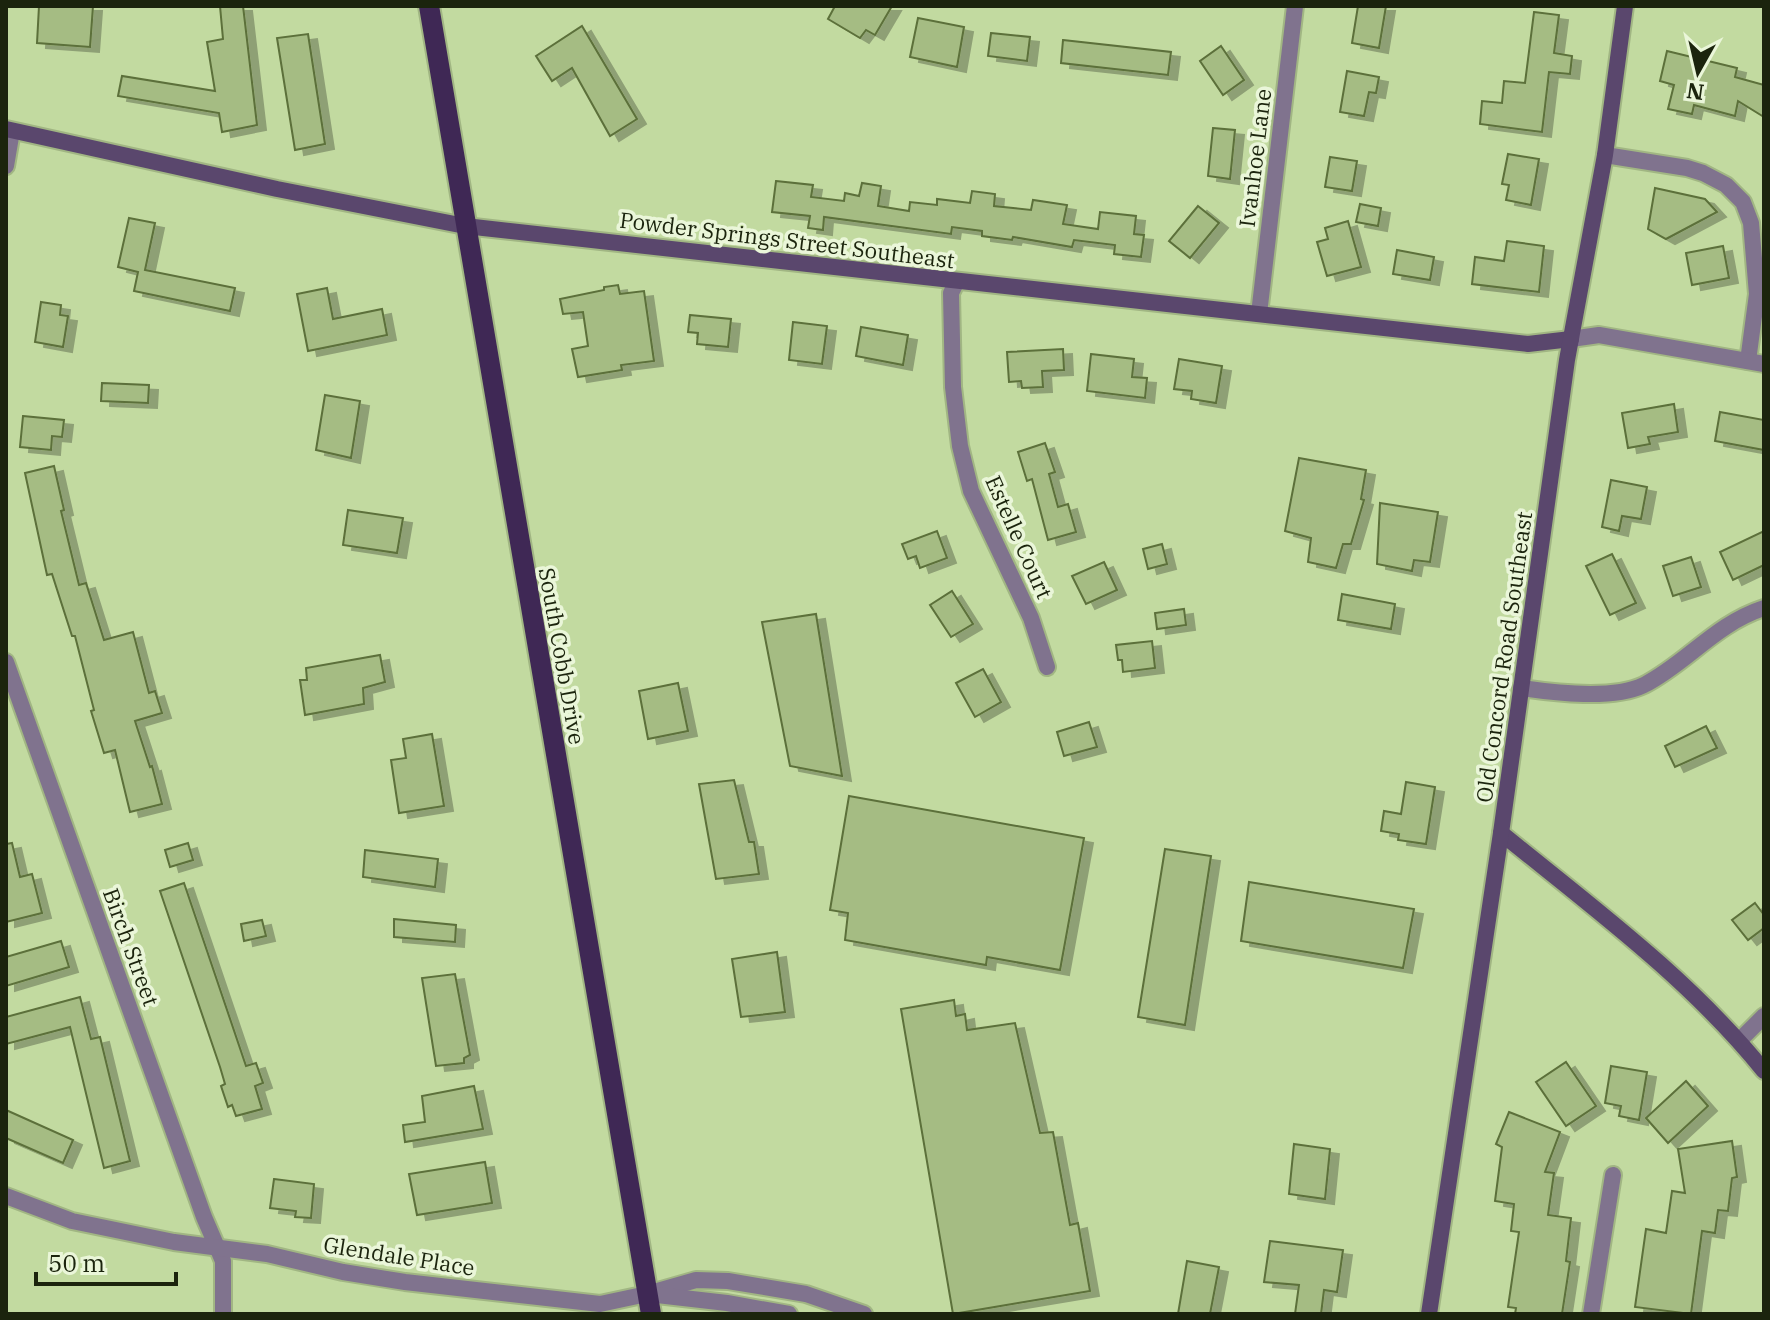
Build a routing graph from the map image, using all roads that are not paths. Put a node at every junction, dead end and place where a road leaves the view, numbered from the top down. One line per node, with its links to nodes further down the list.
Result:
1 (429, 6): 7 (main road, South Cobb Drive)
2 (1295, 6): 9 (street, Ivanhoe Lane)
3 (1625, 6): 5 (street, Old Concord Road Southeast)
4 (9, 130): 6 (street); 7 (street, Powder Springs Street Southeast)
5 (1605, 155): 10 (street, Old Concord Road Southeast); 11 (street)
6 (6, 166)
7 (465, 226): 8 (street, Powder Springs Street Southeast); 23 (main road, South Cobb Drive)
8 (957, 281): 9 (street, Powder Springs Street Southeast); 14 (street, Estelle Court)
9 (1259, 314): 10 (street, Powder Springs Street Southeast)
10 (1571, 339): 11 (street); 15 (street, Old Concord Road Southeast)
11 (1756, 362)
12 (1764, 608): 15 (street)
13 (6, 662): 22 (street, Birch Street)
14 (1047, 667)
15 (1521, 688): 16 (street, Old Concord Road Southeast)
16 (1501, 833): 18 (street); 27 (street, Old Concord Road Southeast)
17 (1764, 1016): 18 (street)
18 (1739, 1041): 19 (street)
19 (1764, 1071)
20 (1613, 1175): 28 (street)
21 (6, 1196): 22 (street, Glendale Place)
22 (215, 1247): 23 (street, Glendale Place); 24 (street, Birch Street)
23 (649, 1304): 25 (street); 26 (street)
24 (223, 1314)
25 (789, 1314)
26 (864, 1314)
27 (1429, 1314)
28 (1591, 1314)

